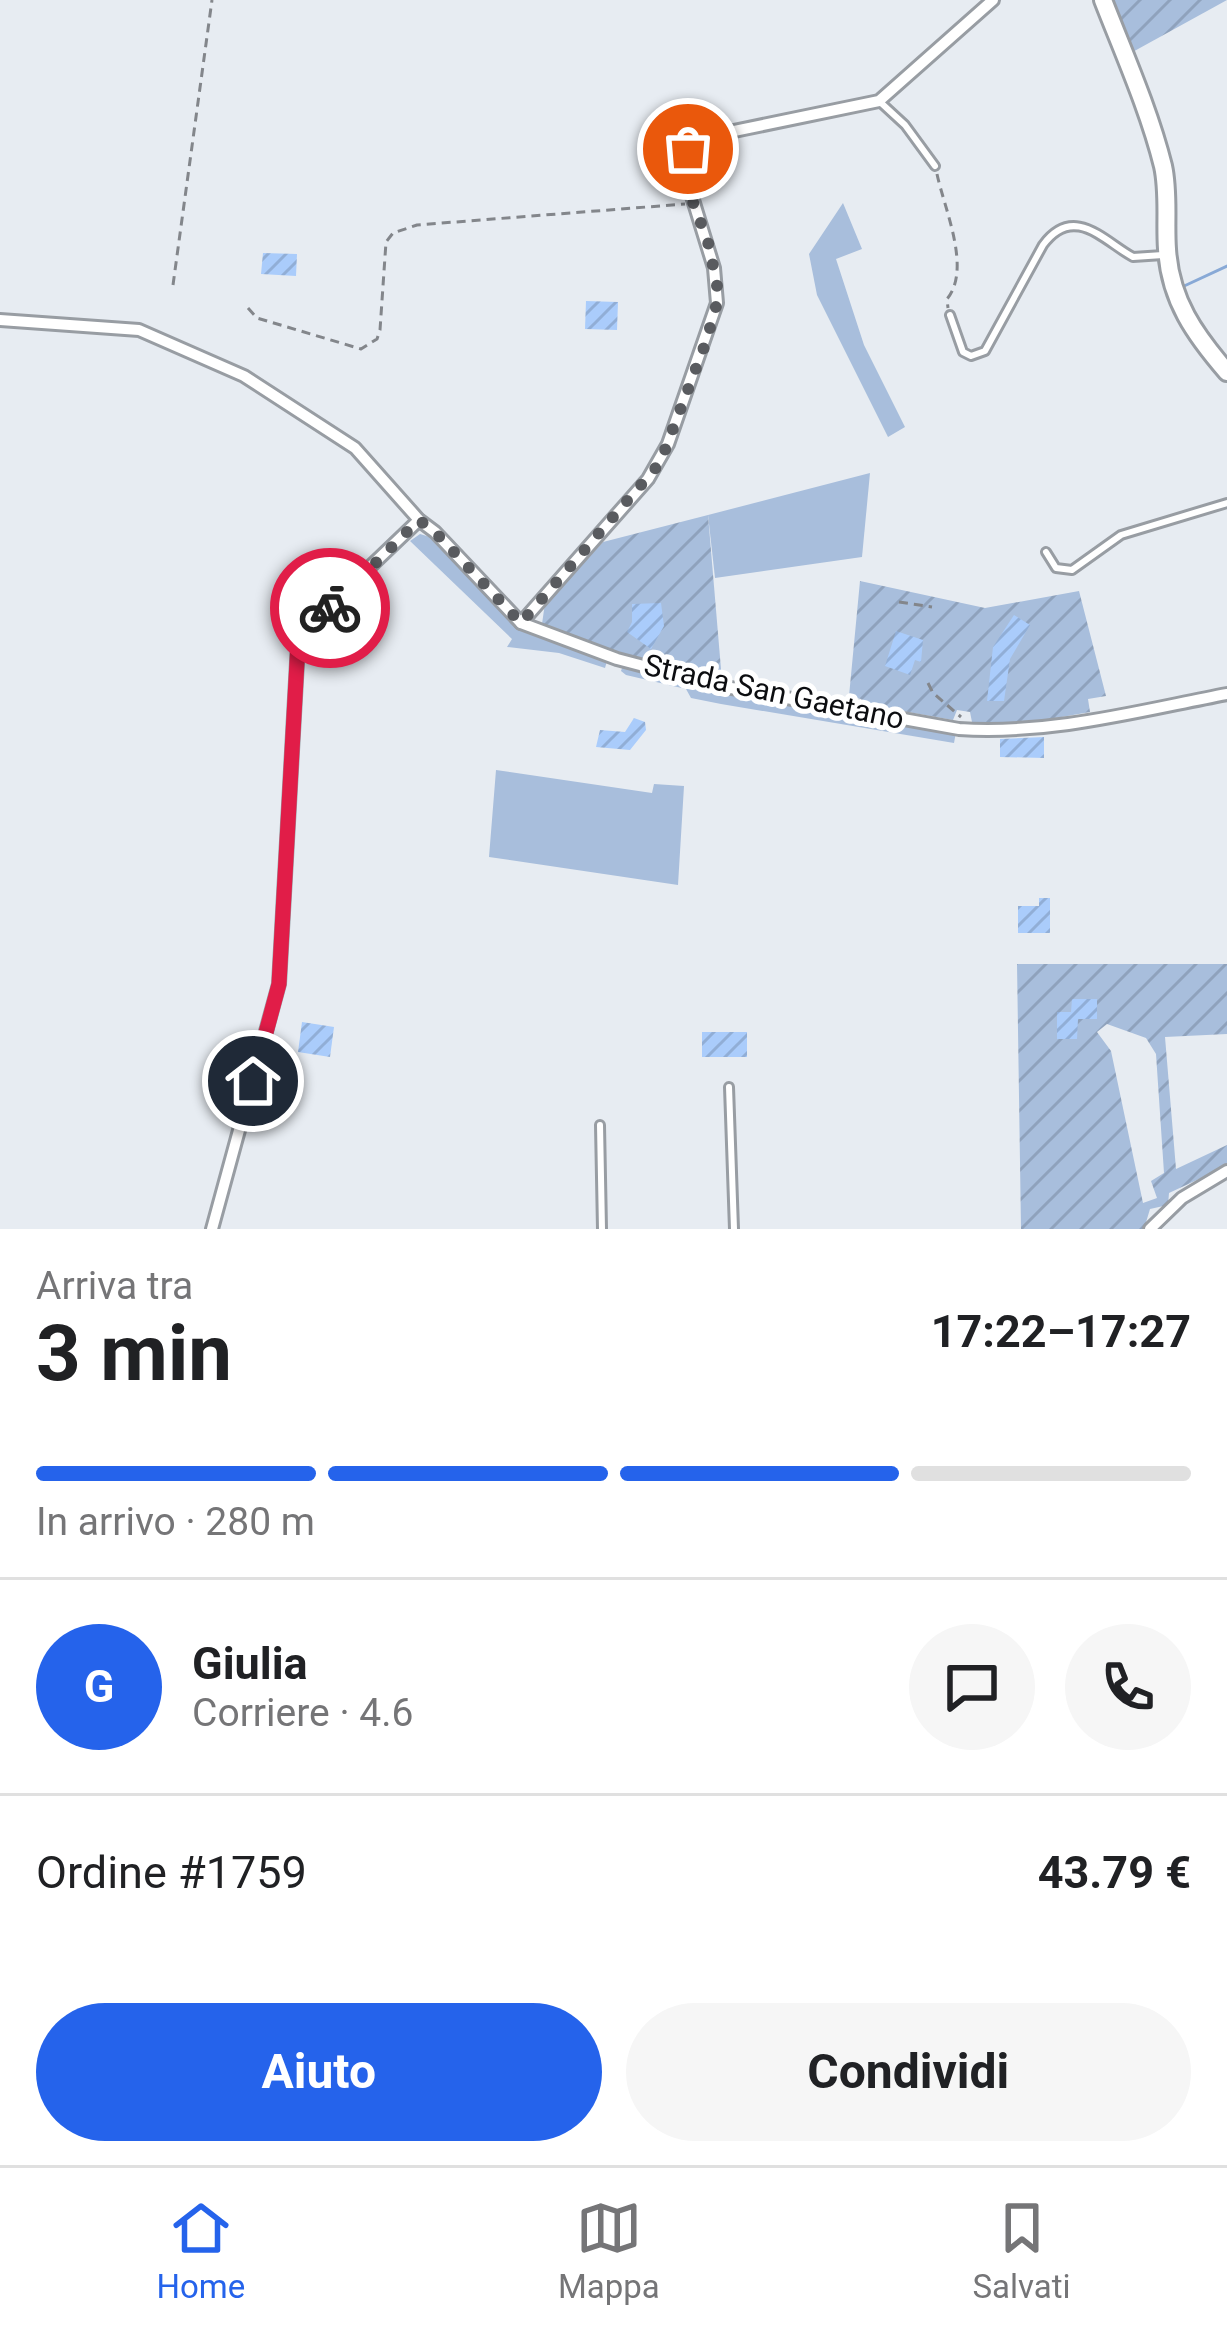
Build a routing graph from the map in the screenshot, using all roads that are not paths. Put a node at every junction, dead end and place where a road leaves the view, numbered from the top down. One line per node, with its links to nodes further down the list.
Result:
1 (993, 0): 3 (street)
2 (1103, 0): 5 (street)
3 (878, 101): 4 (lane); 12 (street)
4 (935, 166)
5 (1169, 264): 6 (lane); 8 (street)
6 (950, 316)
7 (0, 320): 10 (street, Strada San Gaetano)
8 (1227, 372)
9 (1227, 503): 11 (lane)
10 (419, 520): 12 (street, Strada San Gaetano); 17 (street)
11 (1046, 552)
12 (521, 623): 13 (street, Strada San Gaetano)
13 (1227, 694)
14 (729, 1087): 19 (lane)
15 (600, 1125): 18 (lane)
16 (1227, 1171): 20 (street)
17 (212, 1229)
18 (602, 1229)
19 (734, 1229)
20 (1150, 1229)

